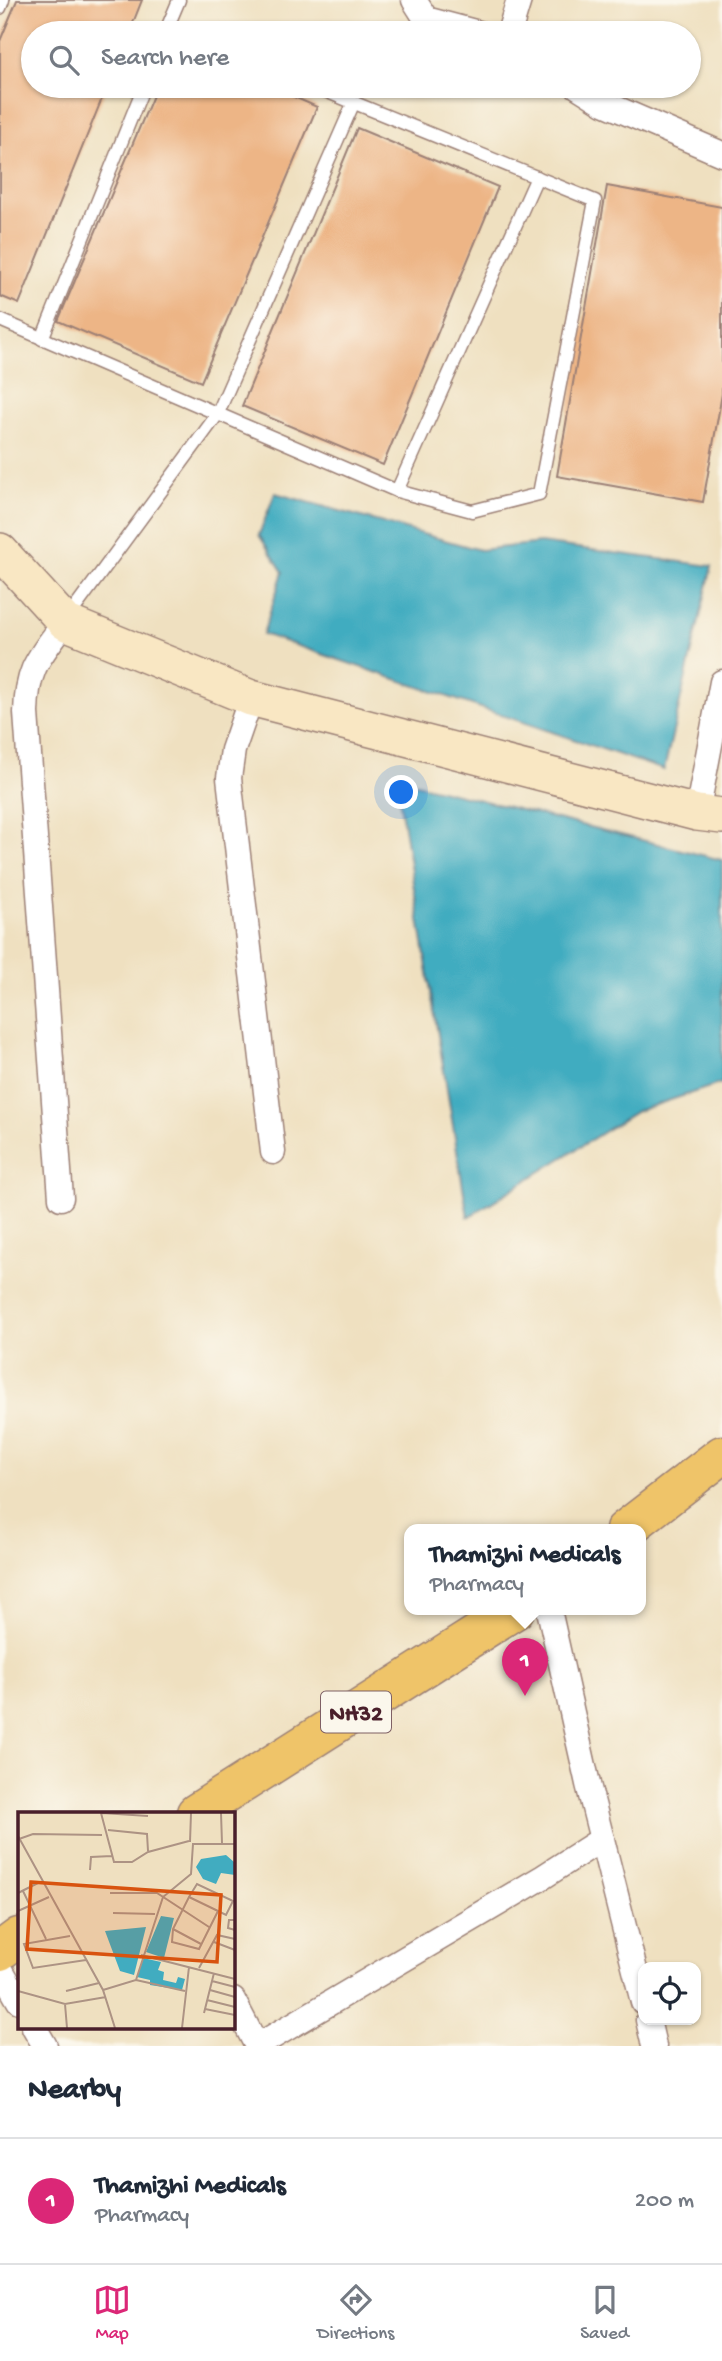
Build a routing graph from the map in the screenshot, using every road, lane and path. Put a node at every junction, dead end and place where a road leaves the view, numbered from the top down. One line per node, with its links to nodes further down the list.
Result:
1 (3, 0): 5 (lane)
2 (179, 0): 6 (lane)
3 (414, 0): 7 (street)
4 (519, 0): 8 (street)
5 (0, 8)
6 (170, 21)
7 (434, 21)
8 (513, 21)
9 (139, 98): 16 (lane)
10 (344, 98): 12 (lane)
11 (596, 98): 13 (street)
12 (354, 102): 14 (lane); 17 (lane)
13 (722, 154)
14 (537, 177): 18 (lane); 18 (lane)
15 (0, 320): 16 (lane)
16 (41, 340): 17 (lane)
17 (216, 415): 18 (lane); 20 (lane)
18 (397, 491)
19 (0, 551): 20 (street)
20 (65, 622): 22 (street); 25 (street)
21 (722, 682): 23 (street)
22 (251, 698): 23 (street); 24 (street)
23 (710, 815)
24 (273, 1152)
25 (61, 1198)
26 (722, 1455): 27 (highway)
27 (633, 1524)
28 (507, 1615): 30 (highway, NH32)
29 (550, 1615): 31 (street)
30 (198, 1812)
31 (602, 1839): 35 (street); 42 (street)
32 (18, 1938): 33 (highway)
33 (0, 1951)
34 (0, 1968): 36 (street)
35 (638, 1982)
36 (18, 1999)
37 (234, 2002): 41 (street)
38 (649, 2025): 43 (street)
39 (35, 2028): 40 (street)
40 (45, 2046)
41 (257, 2046)
42 (257, 2046)
43 (654, 2046)

